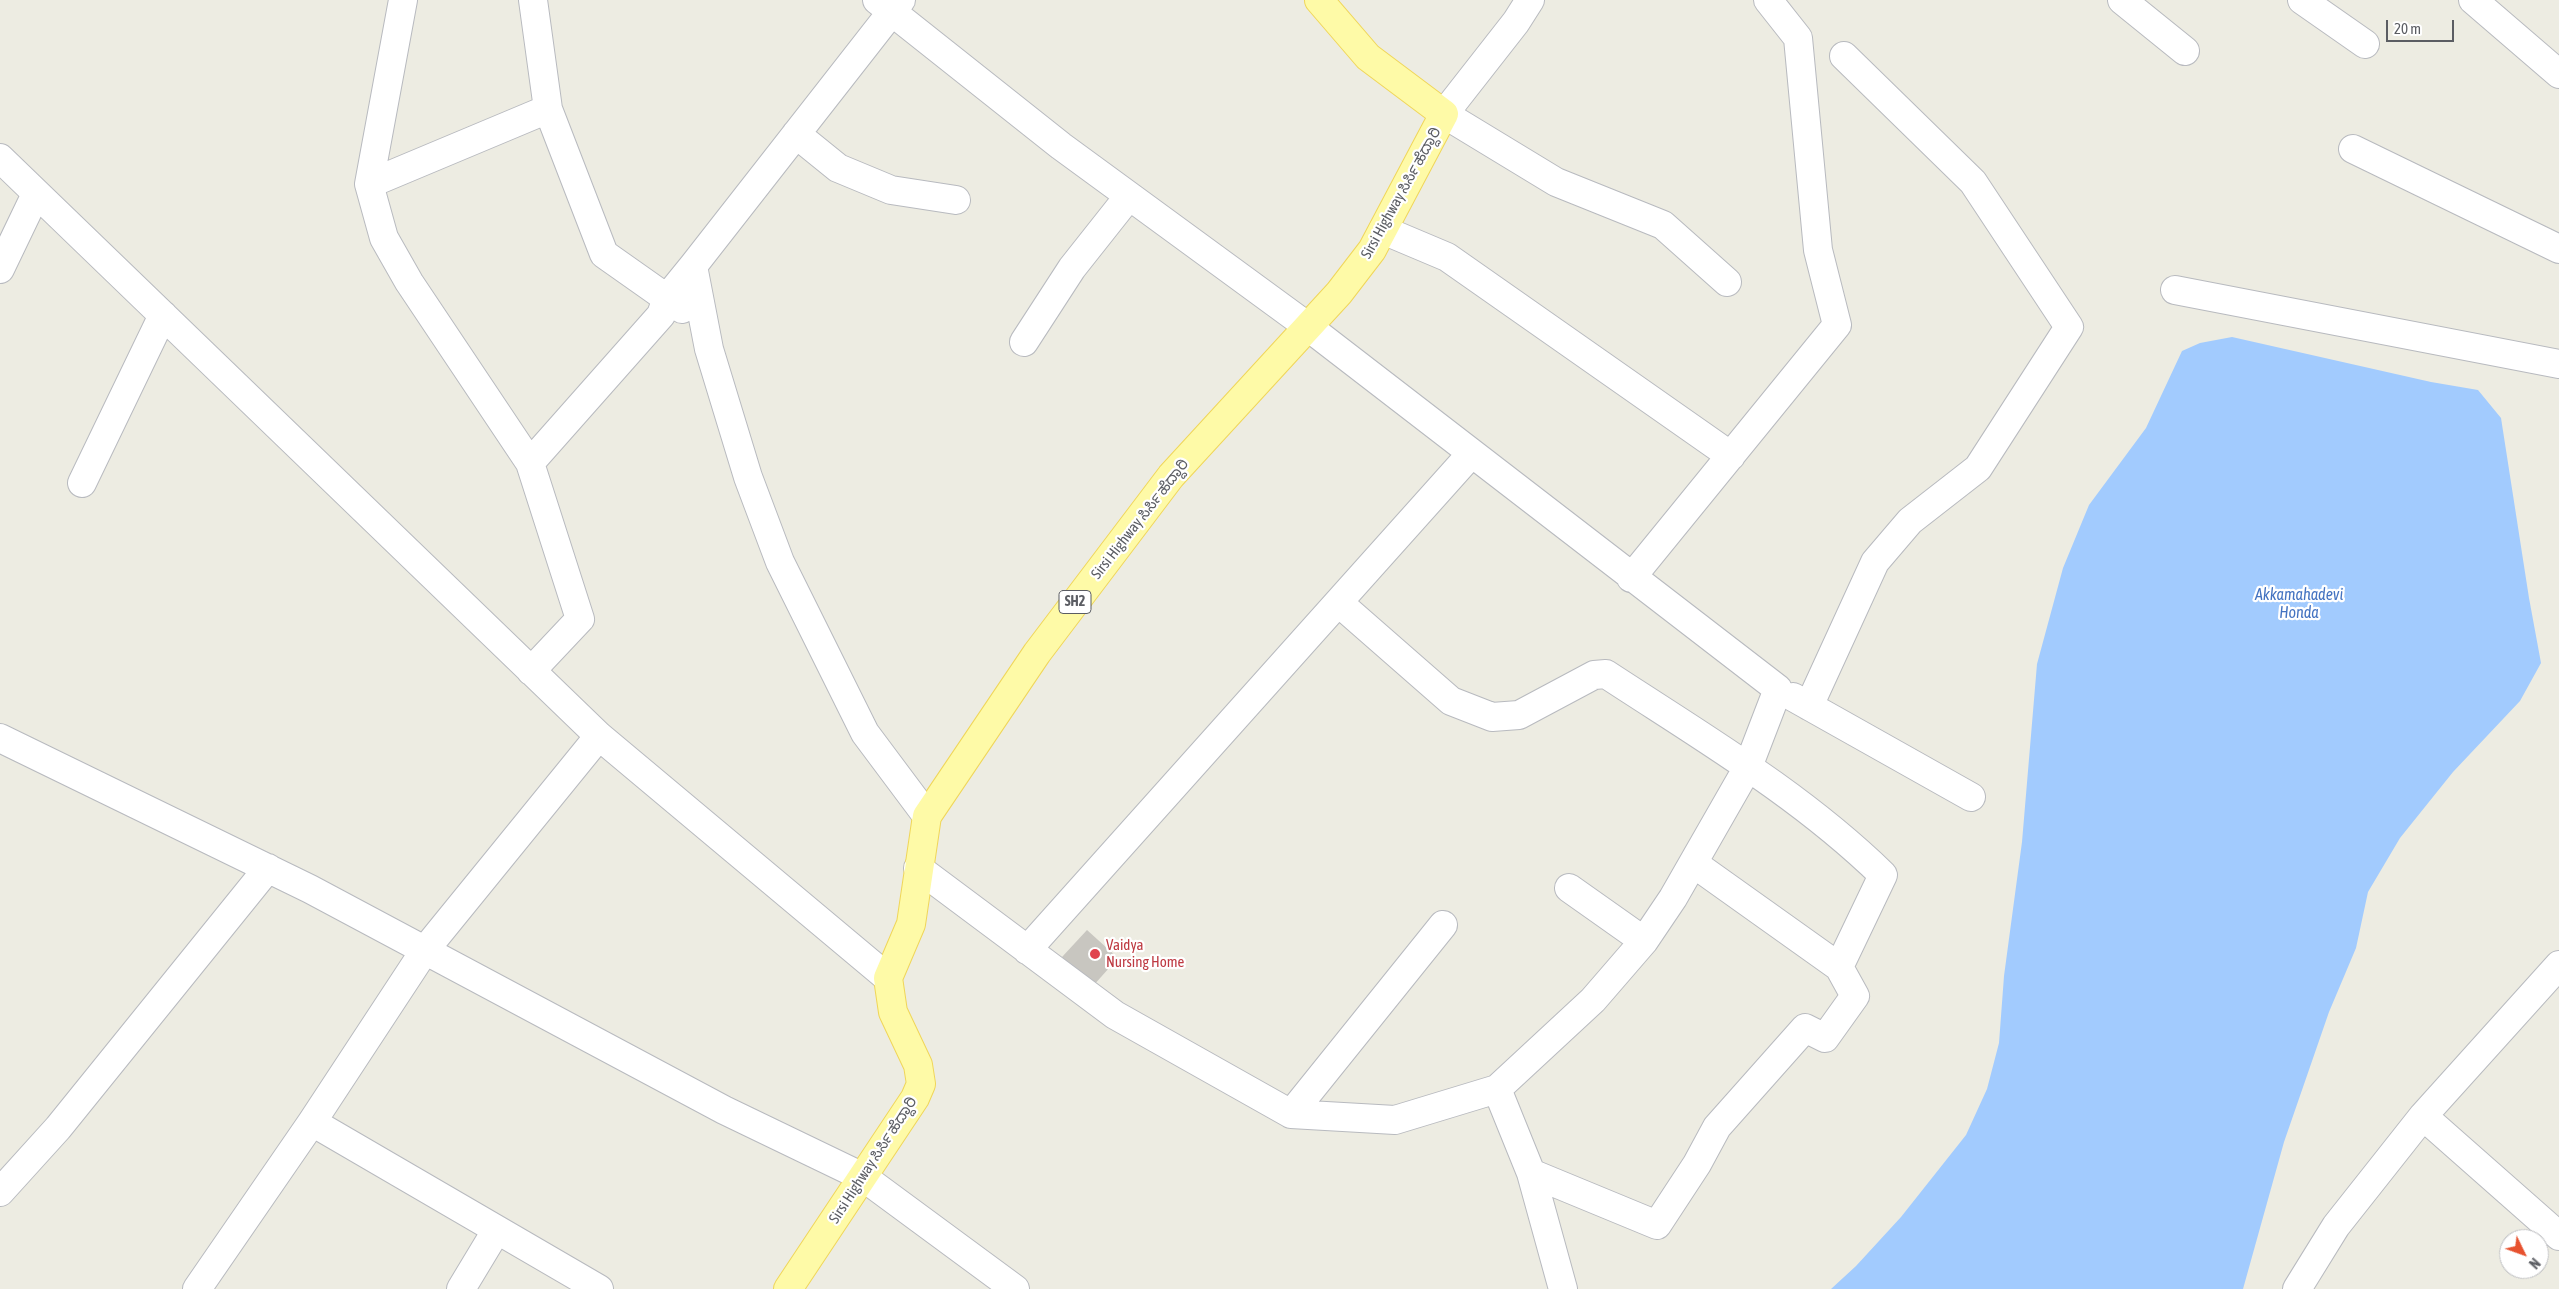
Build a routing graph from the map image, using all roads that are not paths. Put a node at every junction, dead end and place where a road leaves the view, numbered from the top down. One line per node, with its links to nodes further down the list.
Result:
1 (403, 0): 19 (street)
2 (534, 0): 14 (street)
3 (1318, 0): 15 (main road, Sirsi Highway ಸಿರ್ಸಿ ಹೆದ್ದಾರಿ)
4 (1530, 0): 15 (street)
5 (1768, 0): 36 (street)
6 (2122, 0): 11 (street)
7 (2302, 0): 10 (street)
8 (2473, 0): 13 (street)
9 (890, 4): 16 (street); 21 (street)
10 (2365, 44)
11 (2185, 51)
12 (1844, 56): 43 (street)
13 (2559, 74)
14 (548, 109): 19 (street); 29 (street)
15 (1444, 114): 23 (main road, Sirsi Highway ಸಿರ್ಸಿ ಹೆದ್ದಾರಿ / SH2); 27 (street)
16 (796, 134): 22 (street); 25 (street)
17 (2353, 149): 24 (street)
18 (0, 158): 20 (street)
19 (369, 184): 37 (street)
20 (36, 194): 26 (street); 30 (street)
21 (1129, 196): 32 (street); 33 (street)
22 (956, 200)
23 (1383, 230): 32 (main road, Sirsi Highway ಸಿರ್ಸಿ ಹೆದ್ದಾರಿ / SH2); 36 (street)
24 (2559, 249)
25 (693, 266): 29 (street); 31 (street)
26 (0, 270)
27 (1728, 282)
28 (2175, 290): 34 (street)
29 (667, 298): 31 (street); 37 (street)
30 (164, 315): 38 (street); 41 (street)
31 (704, 325): 48 (street)
32 (1307, 326): 35 (street); 48 (main road, Sirsi Highway ಸಿರ್ಸಿ ಹೆದ್ದಾರಿ / SH2)
33 (1024, 342)
34 (2559, 364)
35 (1471, 454): 39 (street); 40 (street)
36 (1731, 456): 39 (street)
37 (530, 463): 41 (street)
38 (82, 483)
39 (1631, 578): 42 (street)
40 (1339, 603): 46 (street); 56 (street)
41 (531, 670): 44 (street)
42 (1778, 689): 43 (street); 46 (street)
43 (1809, 706): 47 (street)
44 (599, 736): 55 (street); 59 (street)
45 (0, 738): 50 (street)
46 (1748, 767): 49 (street); 58 (street)
47 (1971, 798)
48 (927, 816): 51 (main road, Sirsi Highway ಸಿರ್ಸಿ ಹೆದ್ದಾರಿ / SH2)
49 (1693, 863): 54 (street); 58 (street)
50 (268, 868): 55 (street); 66 (street)
51 (918, 868): 56 (street); 59 (main road, Sirsi Highway ಸಿರ್ಸಿ ಹೆದ್ದಾರಿ / SH2)
52 (1569, 888): 54 (street)
53 (1443, 925): 61 (street)
54 (1644, 941): 60 (street)
55 (425, 950): 63 (street); 65 (street)
56 (1027, 950): 61 (street)
57 (2559, 965): 62 (street)
58 (1839, 967): 64 (street)
59 (888, 978): 65 (main road, Sirsi Highway ಸಿರ್ಸಿ ಹೆದ್ದಾರಿ)
60 (1497, 1089): 61 (street); 64 (street)
61 (1291, 1114)
62 (2423, 1116): 68 (street); 75 (street)
63 (312, 1122): 67 (street); 69 (street)
64 (1532, 1173): 74 (street)
65 (863, 1177): 72 (main road, Sirsi Highway ಸಿರ್ಸಿ ಹೆದ್ದಾರಿ); 73 (street)
66 (0, 1192)
67 (496, 1231): 70 (street); 71 (street)
68 (2559, 1236)
69 (197, 1289)
70 (461, 1289)
71 (599, 1289)
72 (788, 1289)
73 (1015, 1289)
74 (1563, 1289)
75 (2297, 1289)

